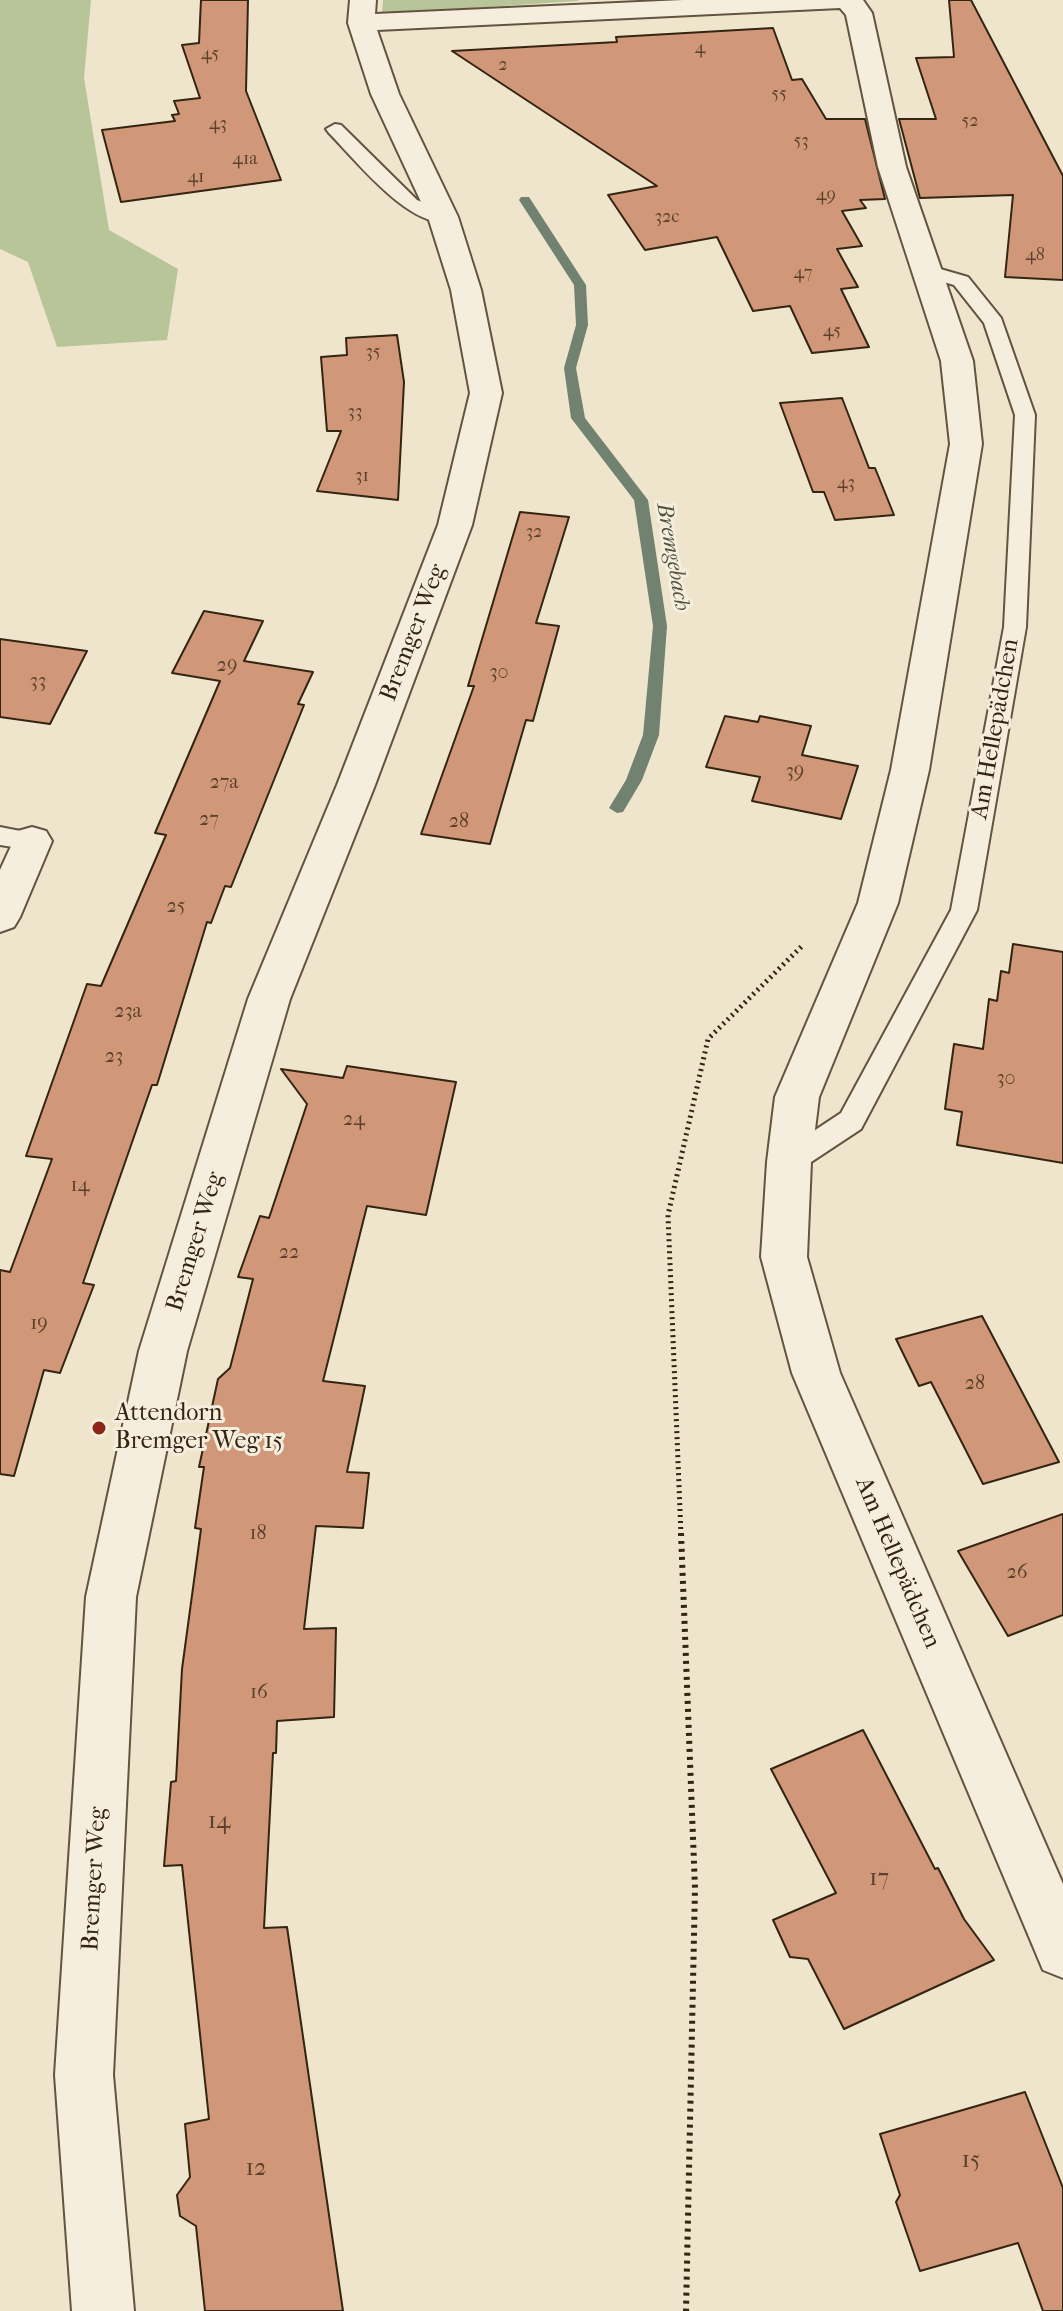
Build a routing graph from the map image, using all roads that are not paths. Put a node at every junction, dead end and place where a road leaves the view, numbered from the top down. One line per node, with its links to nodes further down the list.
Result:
1 (848, 0): 2 (street); 5 (street, Am Hellepädchen)
2 (362, 11): 4 (street, Bremger Weg)
3 (335, 129): 4 (lane)
4 (443, 217): 10 (street, Bremger Weg)
5 (930, 272): 8 (street, Am Hellepädchen); 8 (lane, Am Hellepädchen)
6 (16, 838): 7 (street)
7 (0, 917)
8 (789, 1162): 9 (street, Am Hellepädchen)
9 (1063, 1950)
10 (103, 2311)

